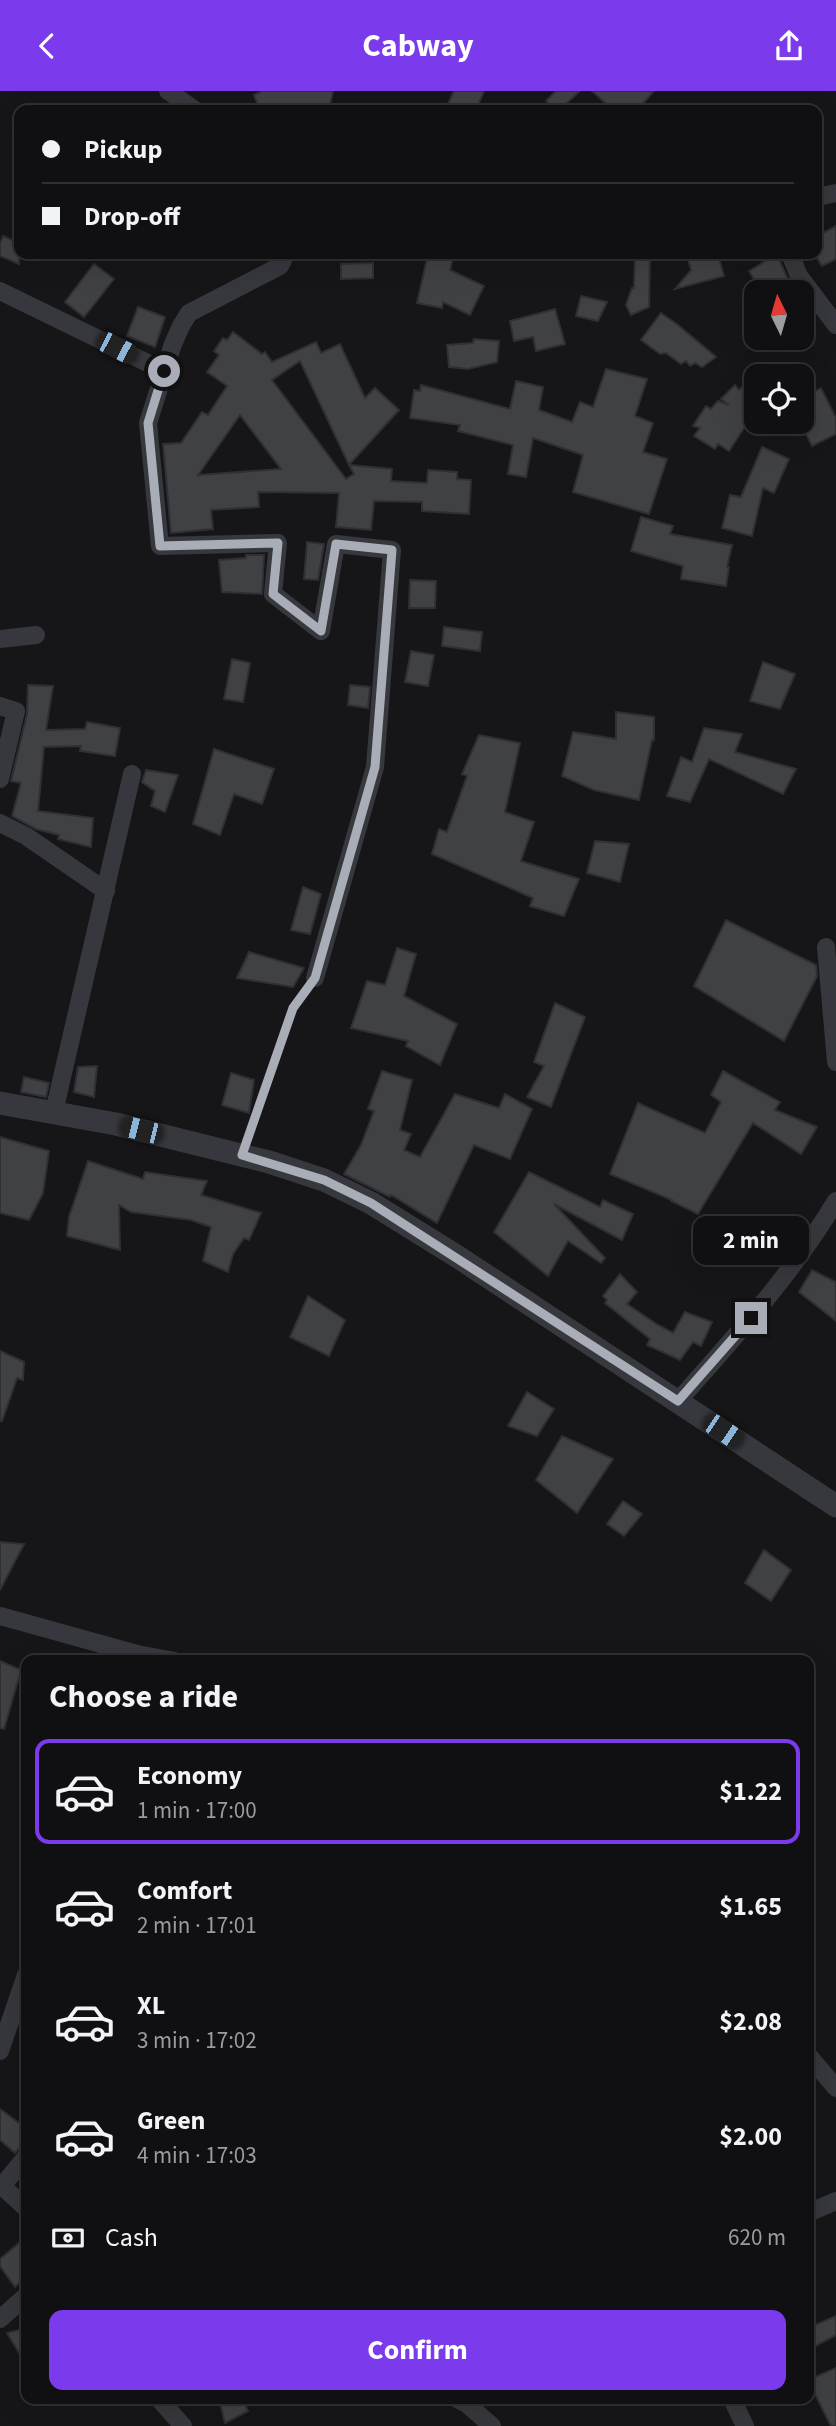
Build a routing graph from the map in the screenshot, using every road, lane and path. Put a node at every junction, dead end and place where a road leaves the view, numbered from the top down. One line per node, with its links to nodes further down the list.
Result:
1 (169, 91): 2 (street)
2 (188, 105)
3 (282, 259): 7 (street)
4 (792, 259): 6 (street)
5 (0, 291): 7 (street)
6 (836, 325)
7 (164, 371): 16 (street)
8 (36, 635): 9 (street)
9 (0, 639)
10 (0, 706): 12 (street)
11 (132, 774): 14 (street)
12 (0, 779)
13 (0, 824): 14 (street)
14 (106, 891): 19 (street)
15 (826, 947): 17 (street)
16 (315, 978): 20 (lane)
17 (836, 1062)
18 (0, 1103): 19 (street)
19 (54, 1112): 20 (street)
20 (242, 1155): 22 (street)
21 (836, 1201): 22 (street)
22 (678, 1401): 23 (street)
23 (836, 1506)
24 (0, 1616): 25 (street)
25 (128, 1655)
26 (21, 1990): 27 (street)
27 (0, 2052)
28 (814, 2062): 29 (street)
29 (835, 2085)
30 (21, 2163): 31 (street)
31 (1, 2186): 32 (street); 34 (street)
32 (21, 2196)
33 (836, 2201): 35 (street)
34 (21, 2204)
35 (814, 2210)
36 (21, 2300): 37 (street)
37 (0, 2319)
38 (163, 2404): 41 (street)
39 (469, 2404): 42 (street)
40 (734, 2404): 43 (street)
41 (183, 2426)
42 (492, 2426)
43 (745, 2426)

